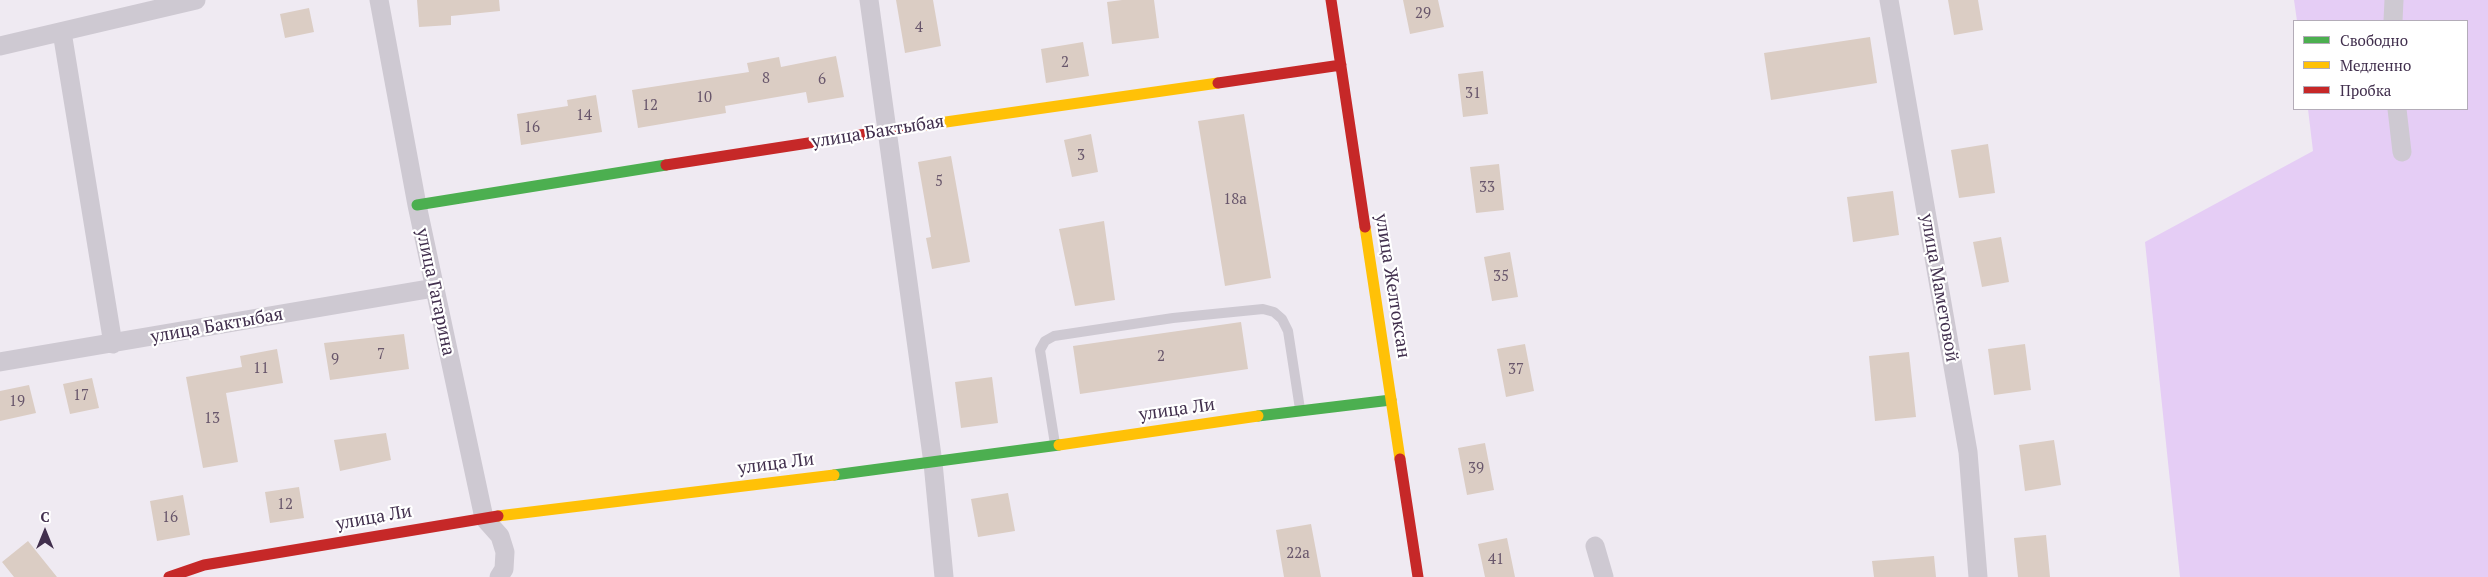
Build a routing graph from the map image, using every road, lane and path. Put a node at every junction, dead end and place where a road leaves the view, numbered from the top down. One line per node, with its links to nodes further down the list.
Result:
1 (196, 0): 8 (street)
2 (379, 0): 14 (street, улица Гагарина)
3 (869, 0): 12 (street)
4 (1331, 0): 10 (street, улица Желтоксан)
5 (1889, 0): 29 (street, улица Маметовой)
6 (2394, 0): 7 (street)
7 (2393, 20)
8 (62, 32): 9 (street); 16 (street)
9 (0, 46)
10 (1341, 65): 12 (street, улица Бактыбая); 18 (street, улица Желтоксан)
11 (2397, 110): 13 (street)
12 (887, 130): 14 (street, улица Бактыбая); 21 (street)
13 (2402, 152)
14 (417, 205): 15 (street, улица Гагарина)
15 (434, 288): 16 (street, улица Бактыбая); 22 (street, улица Гагарина)
16 (113, 344): 17 (street, улица Бактыбая)
17 (0, 362)
18 (1391, 400): 19 (street, улица Ли); 27 (street, улица Желтоксан)
19 (1300, 410): 20 (street, улица Ли); 20 (lane)
20 (1055, 445): 21 (street, улица Ли)
21 (933, 463): 22 (street, улица Ли); 26 (street)
22 (484, 518): 24 (street, улица Ли); 25 (street, улица Гагарина)
23 (1595, 546): 28 (street)
24 (169, 577)
25 (499, 577)
26 (944, 577)
27 (1418, 577)
28 (1604, 577)
29 (1978, 577)

